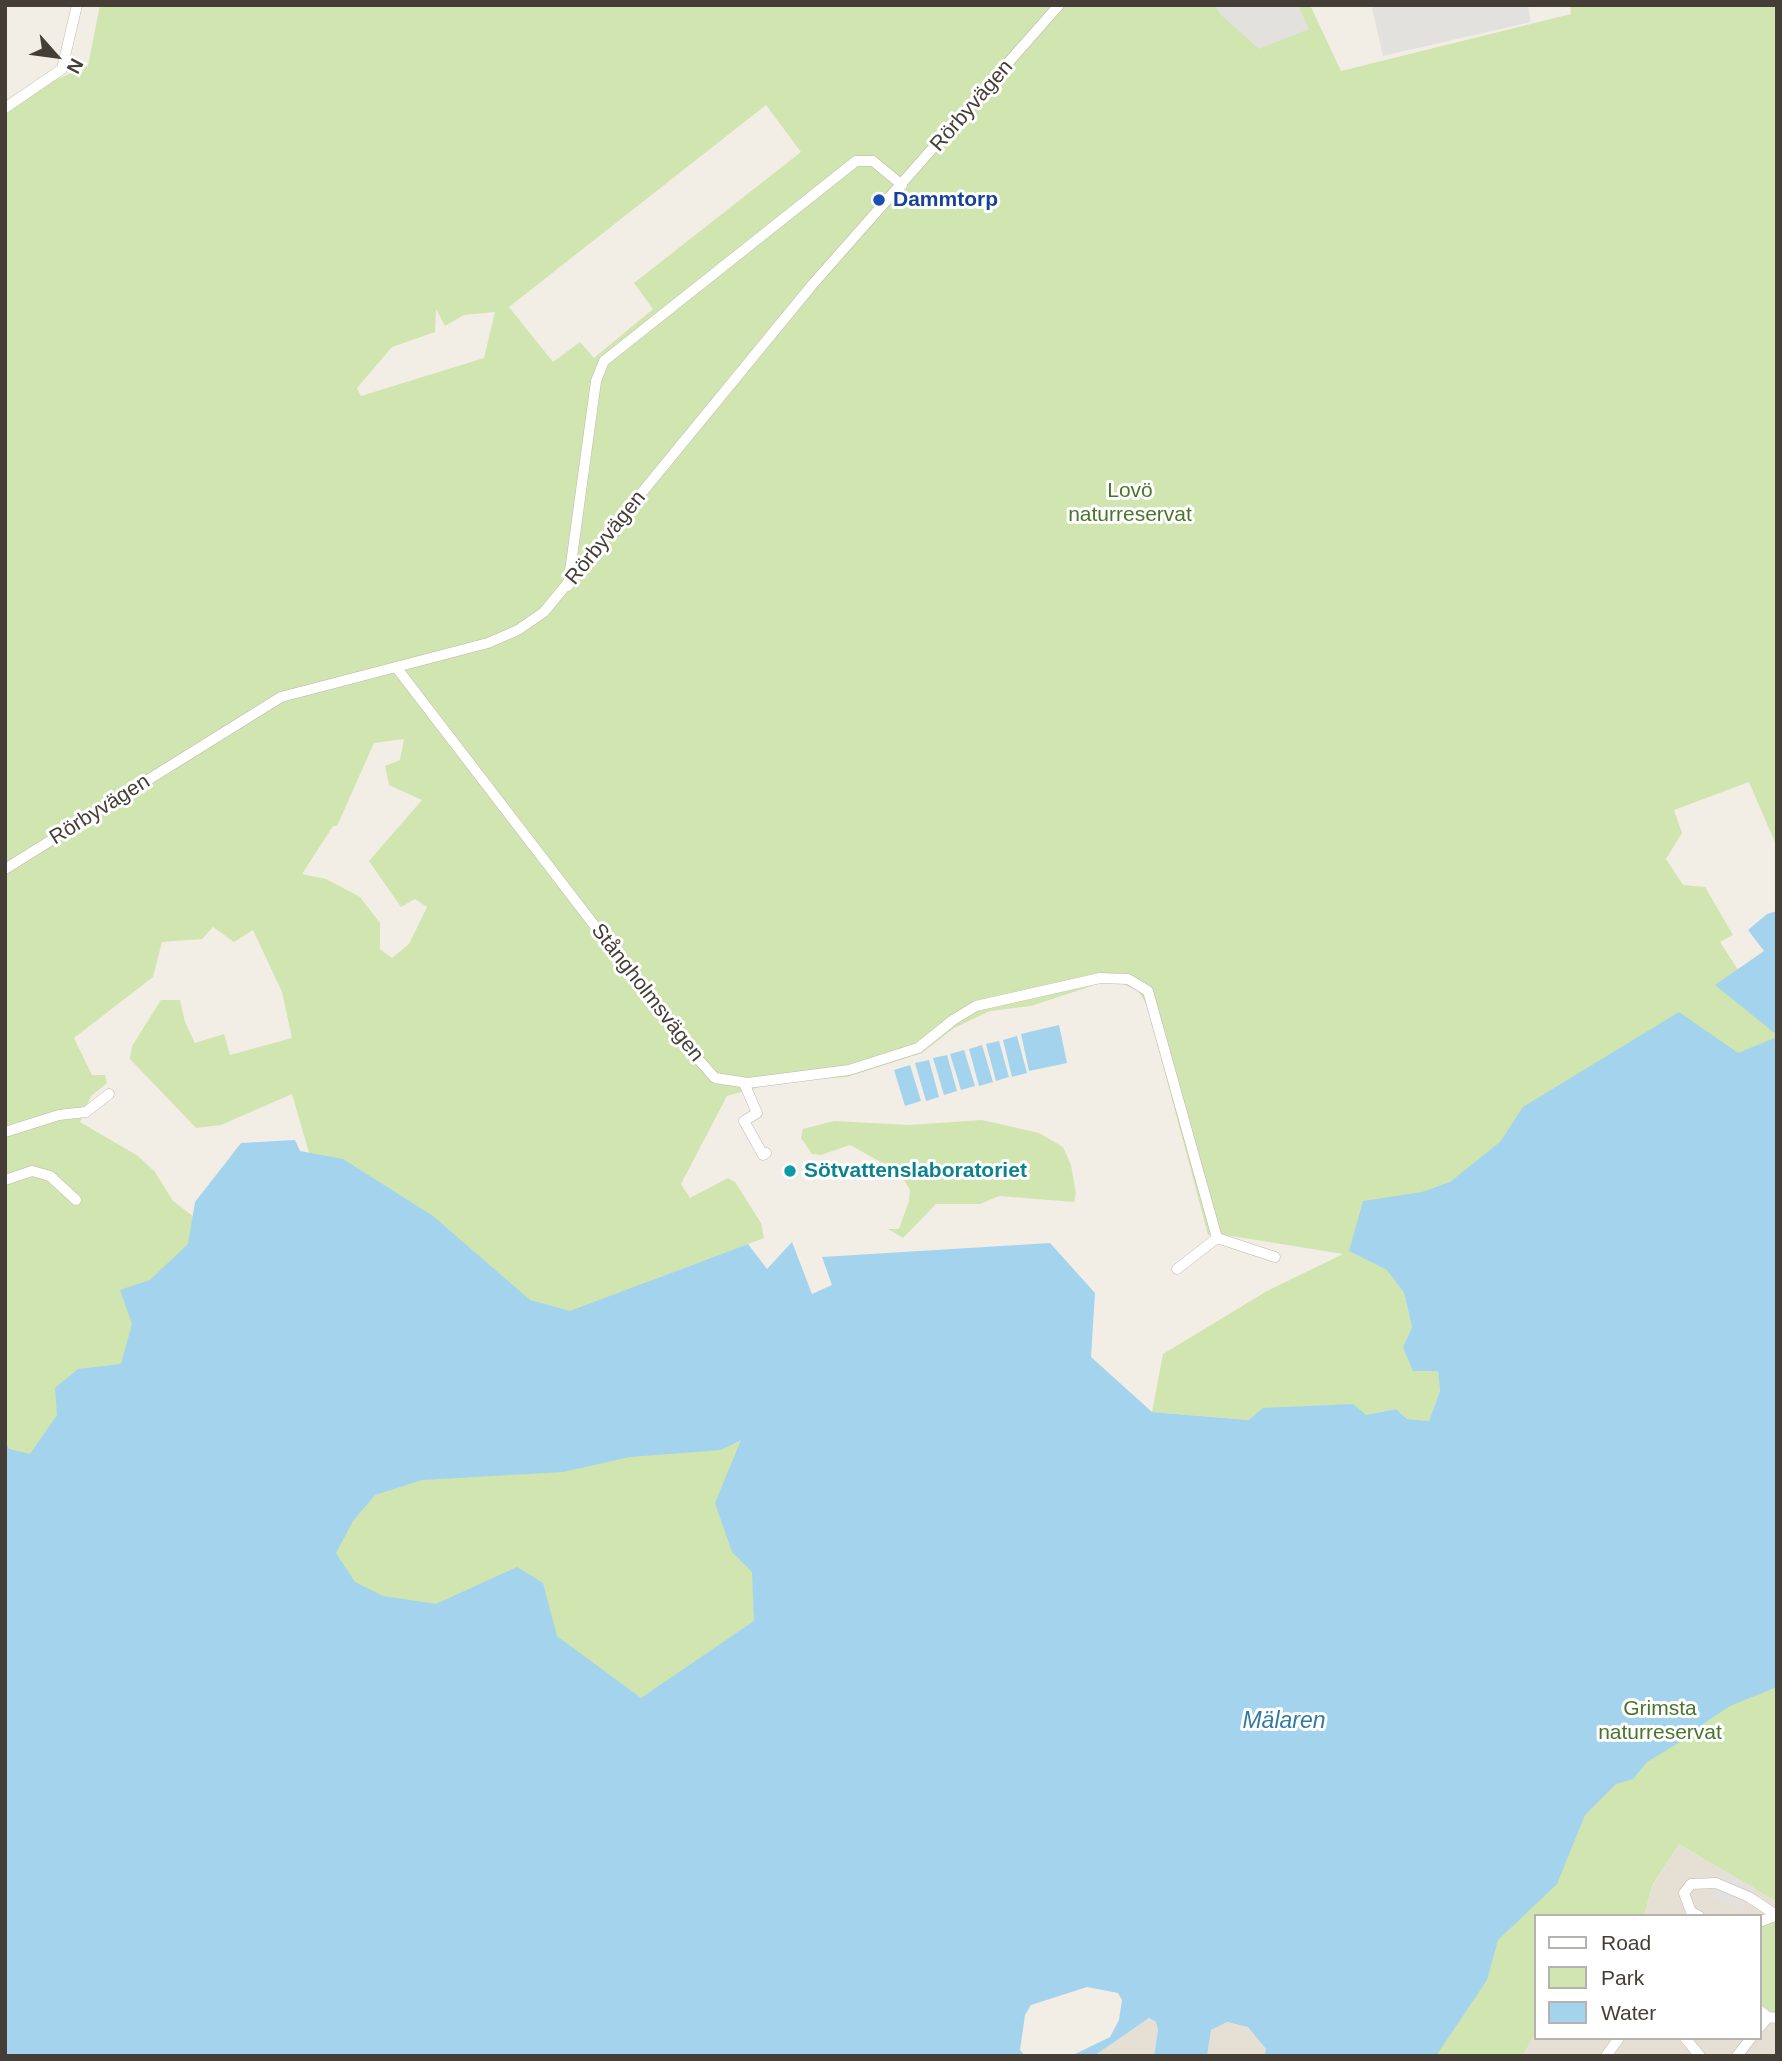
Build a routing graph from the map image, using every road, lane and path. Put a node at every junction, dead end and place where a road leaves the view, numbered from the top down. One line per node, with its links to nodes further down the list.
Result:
1 (77, 5): 3 (street)
2 (1059, 5): 4 (street, Rörbyvägen)
3 (5, 108)
4 (902, 185): 5 (street, Rörbyvägen); 5 (street)
5 (568, 586): 6 (street, Rörbyvägen)
6 (396, 667): 7 (street, Rörbyvägen); 8 (street, Stångholmsvägen)
7 (5, 869)
8 (744, 1083): 11 (street); 14 (street, Stångholmsvägen)
9 (109, 1094): 10 (street)
10 (5, 1132)
11 (766, 1153)
12 (5, 1180): 13 (street)
13 (76, 1200)
14 (1217, 1238): 15 (street); 16 (street)
15 (1275, 1257)
16 (1177, 1269)
17 (1695, 1914): 18 (street)
18 (1776, 1915)
19 (1618, 2040): 22 (street)
20 (1687, 2040): 23 (street)
21 (1749, 2040): 24 (street)
22 (1606, 2056)
23 (1700, 2056)
24 (1737, 2056)

